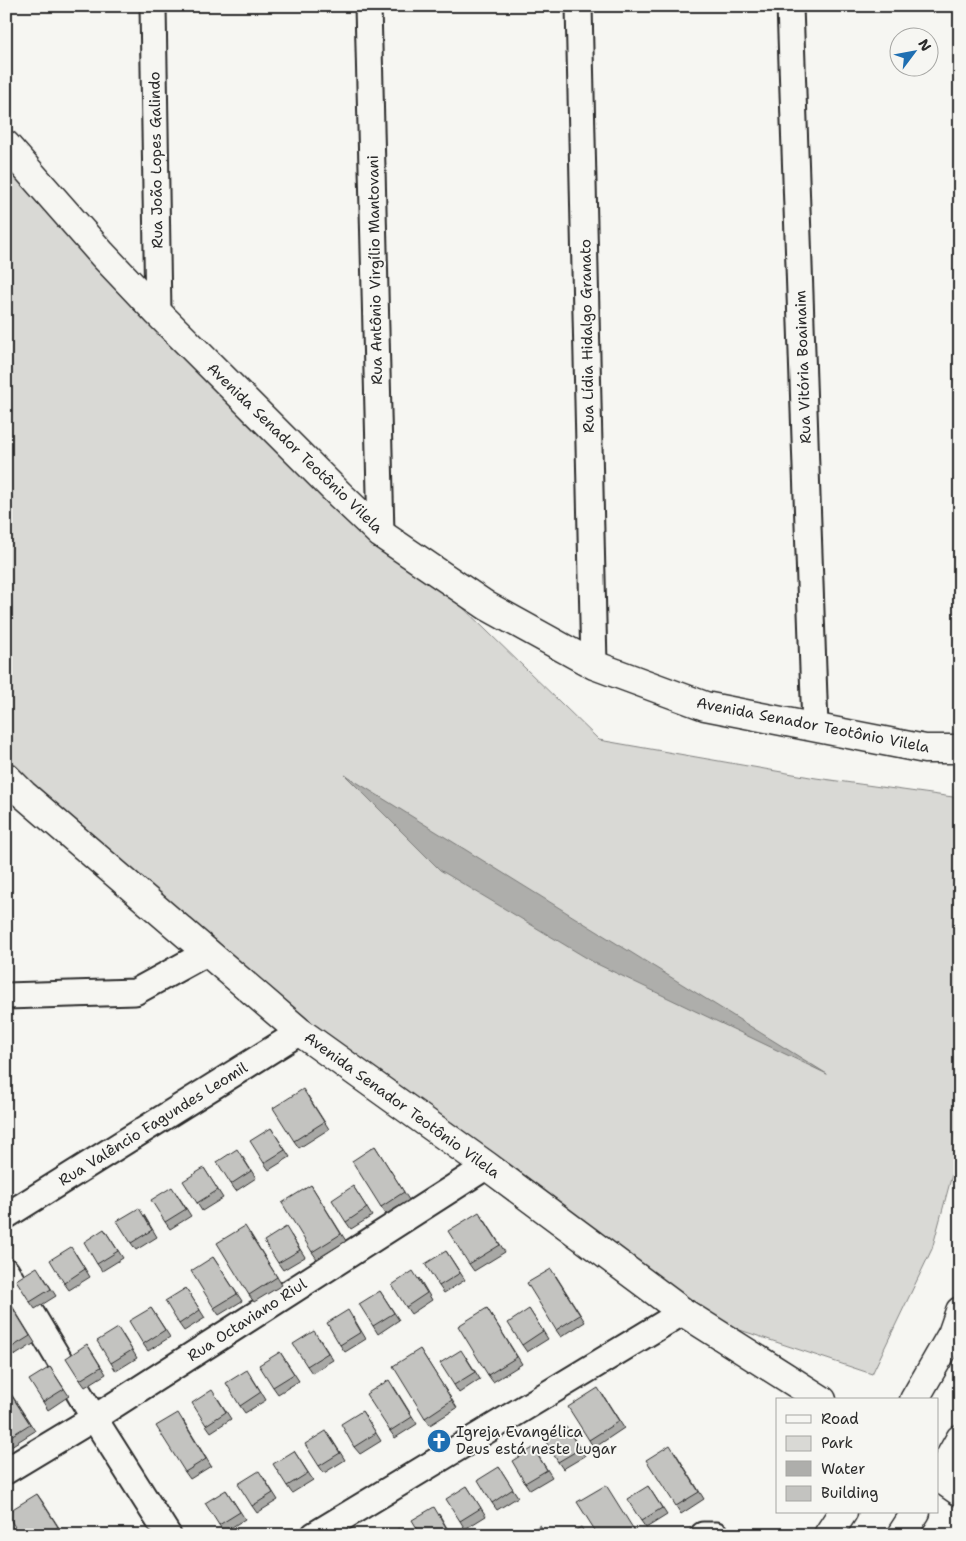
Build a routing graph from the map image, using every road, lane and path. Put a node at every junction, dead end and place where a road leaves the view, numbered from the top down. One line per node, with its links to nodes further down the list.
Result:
1 (153, 6): 6 (street, Rua João Lopes Galindo)
2 (368, 6): 7 (street, Rua Antônio Virgílio Mantovani)
3 (579, 6): 8 (street, Rua Lídia Hidalgo Granato)
4 (790, 6): 9 (street, Rua Vitória Boainaim)
5 (6, 145): 6 (street, Avenida Senador Teotônio Vilela)
6 (158, 313): 7 (street, Avenida Senador Teotônio Vilela)
7 (381, 534): 8 (street, Avenida Senador Teotônio Vilela)
8 (594, 665): 9 (street, Avenida Senador Teotônio Vilela)
9 (815, 727): 10 (street, Avenida Senador Teotônio Vilela)
10 (960, 748)
11 (12, 789): 12 (street, Avenida Senador Teotônio Vilela)
12 (208, 952): 13 (street); 14 (street, Avenida Senador Teotônio Vilela)
13 (6, 996)
14 (300, 1032): 15 (street, Avenida Senador Teotônio Vilela); 16 (street, Rua Valêncio Fagundes Leomil)
15 (487, 1166): 19 (street, Avenida Senador Teotônio Vilela); 22 (street, Rua Octaviano Riul)
16 (6, 1216)
17 (6, 1271): 22 (street)
18 (960, 1311): 21 (street)
19 (683, 1312): 20 (street, Avenida Senador Teotônio Vilela); 29 (street)
20 (819, 1398)
21 (915, 1398)
22 (94, 1418): 24 (street, Rua Octaviano Riul); 28 (street)
23 (960, 1439): 25 (street)
24 (6, 1471)
25 (943, 1481)
26 (842, 1514): 32 (street)
27 (915, 1514): 33 (street)
28 (168, 1535)
29 (314, 1535)
30 (704, 1535): 31 (street)
31 (716, 1535)
32 (828, 1535)
33 (901, 1535)

